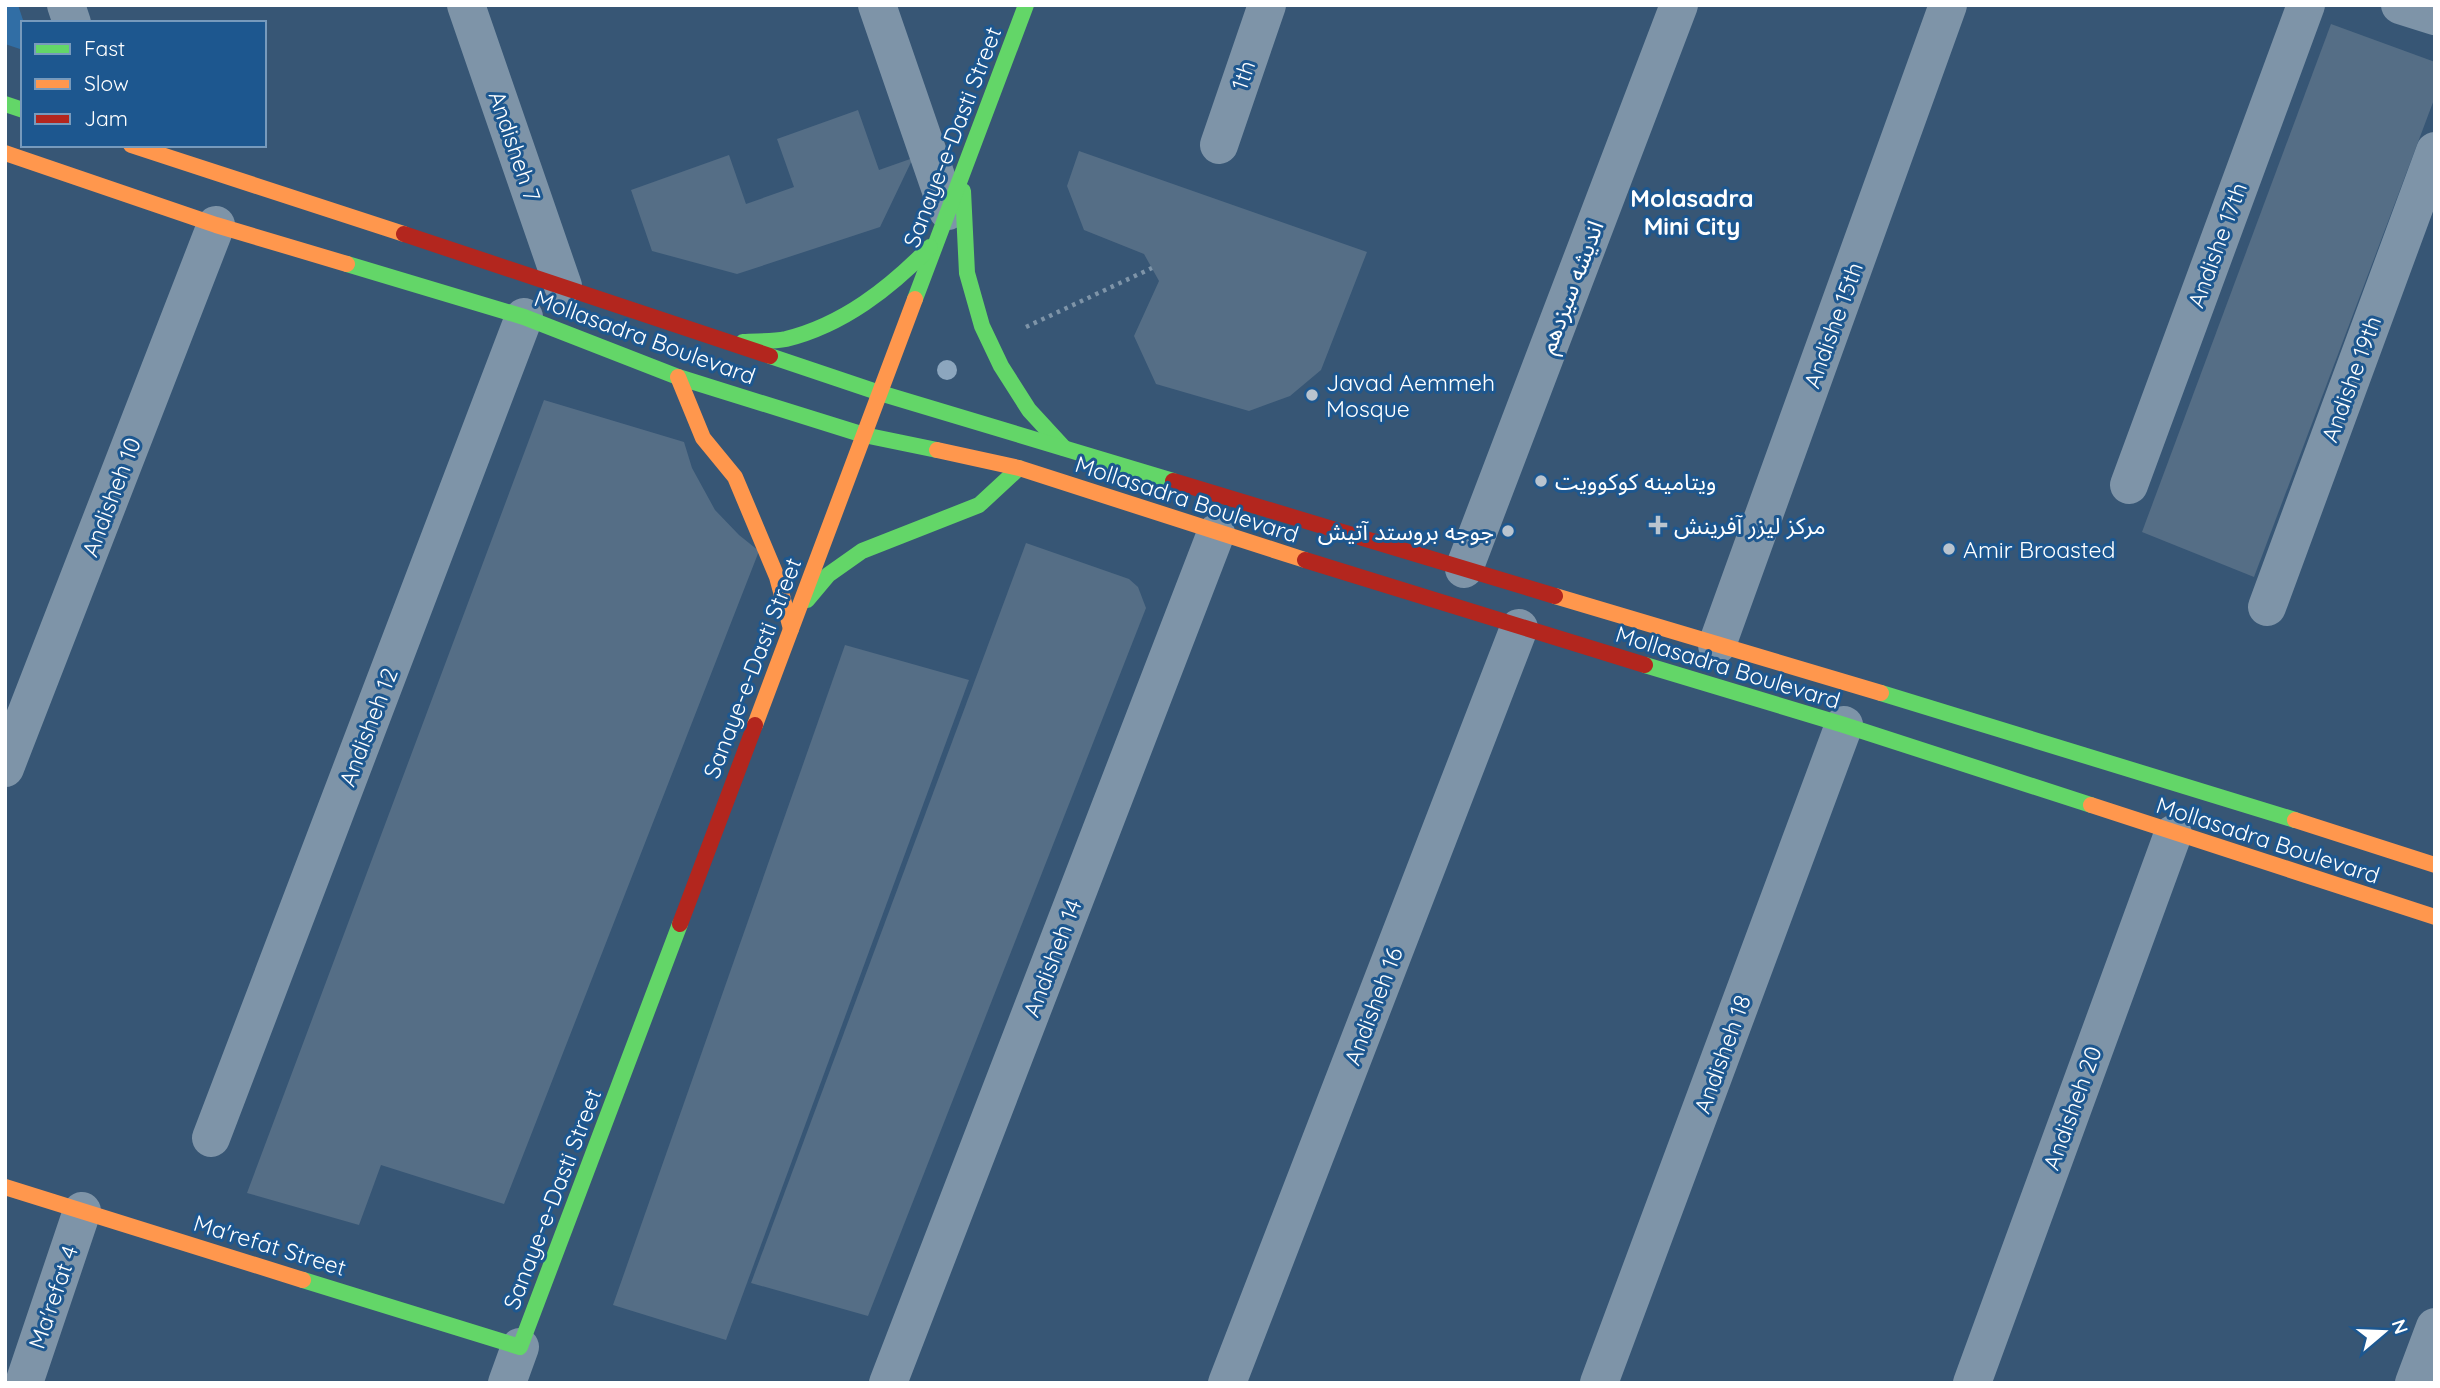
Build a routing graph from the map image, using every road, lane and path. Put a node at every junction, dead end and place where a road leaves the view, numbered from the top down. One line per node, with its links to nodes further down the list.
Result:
1 (466, 5): 18 (street, Andisheh 7)
2 (877, 5): 15 (street)
3 (1026, 5): 14 (street, Sanaye-e-Dasti Street)
4 (1267, 5): 10 (street, 1th)
5 (1679, 5): 29 (street, اندیشه سیزدهم)
6 (1948, 5): 34 (street, Andishe 15th)
7 (2306, 5): 27 (street, Andishe 17th)
8 (2400, 5): 9 (street)
9 (2435, 16)
10 (1219, 145)
11 (137, 147): 18 (street, Mollasadra Boulevard)
12 (2435, 150): 30 (street, Andishe 19th)
13 (5, 153): 16 (street, Mollasadra Boulevard)
14 (962, 174): 15 (street, Sanaye-e-Dasti Street); 21 (street)
15 (943, 224): 20 (street); 23 (street, Sanaye-e-Dasti Street)
16 (216, 225): 19 (street, Mollasadra Boulevard); 36 (street, Andisheh 10)
17 (1152, 268): 21 (path)
18 (563, 286): 20 (street, Mollasadra Boulevard)
19 (524, 317): 22 (street, Mollasadra Boulevard); 40 (street, Andisheh 12)
20 (732, 343): 23 (street, Mollasadra Boulevard)
21 (990, 343): 25 (street)
22 (678, 377): 24 (street, Mollasadra Boulevard); 33 (street)
23 (880, 393): 24 (street, Sanaye-e-Dasti Street); 25 (street, Mollasadra Boulevard)
24 (864, 435): 26 (street, Mollasadra Boulevard); 31 (street, Sanaye-e-Dasti Street)
25 (1064, 448): 29 (street, Mollasadra Boulevard)
26 (1019, 468): 28 (street, Mollasadra Boulevard); 31 (street)
27 (2129, 485)
28 (1216, 533): 32 (street, Mollasadra Boulevard); 47 (street, Andisheh 14)
29 (1464, 569): 34 (street, Mollasadra Boulevard)
30 (2267, 607)
31 (797, 613): 33 (street, Sanaye-e-Dasti Street)
32 (1519, 628): 35 (street, Mollasadra Boulevard); 48 (street, Andisheh 16)
33 (790, 629): 44 (street, Sanaye-e-Dasti Street)
34 (1717, 645): 37 (street, Mollasadra Boulevard)
35 (1844, 725): 37 (street, Mollasadra Boulevard); 49 (street, Andisheh 18)
36 (5, 768)
37 (2181, 810): 38 (street, Mollasadra Boulevard); 39 (street, Mollasadra Boulevard); 50 (street, Andisheh 20)
38 (2435, 865)
39 (2435, 917)
40 (211, 1138)
41 (5, 1187): 42 (street, Ma'refat Street)
42 (82, 1211): 44 (street, Ma'refat Street); 45 (street, Ma'refat 4)
43 (2435, 1327): 51 (street)
44 (520, 1347): 46 (street)
45 (24, 1383)
46 (507, 1383)
47 (888, 1383)
48 (1227, 1383)
49 (1599, 1383)
50 (1972, 1383)
51 (2414, 1383)

